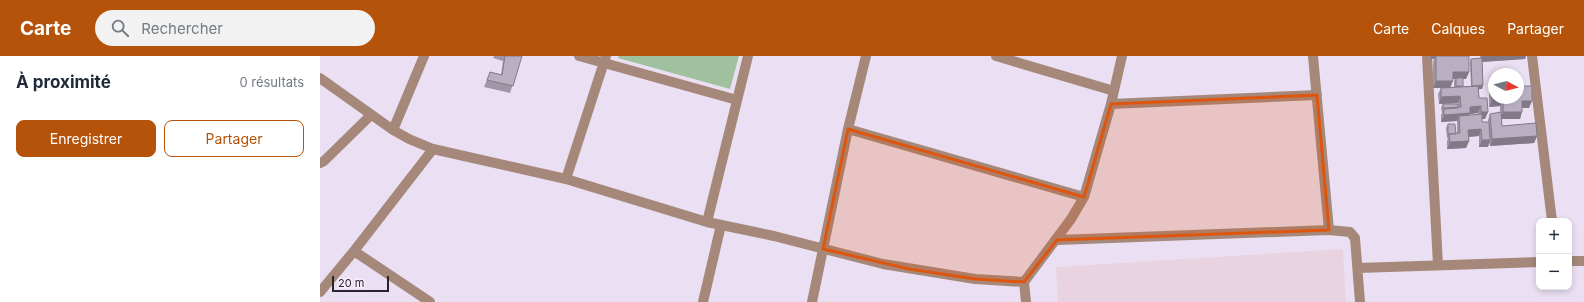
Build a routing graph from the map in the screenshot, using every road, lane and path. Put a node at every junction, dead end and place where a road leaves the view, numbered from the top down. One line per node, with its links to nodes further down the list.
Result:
1 (424, 56): 18 (street)
2 (580, 56): 10 (street)
3 (748, 56): 14 (street)
4 (866, 56): 17 (street)
5 (996, 56): 12 (street)
6 (1122, 56): 12 (street)
7 (1313, 56): 13 (street)
8 (1427, 56): 33 (street)
9 (1532, 56): 23 (street)
10 (605, 60): 14 (street); 21 (street)
11 (320, 78): 16 (street)
12 (1114, 91): 15 (street)
13 (1317, 95): 15 (street); 26 (street)
14 (737, 100): 24 (street)
15 (1111, 104): 22 (street)
16 (371, 115): 18 (street); 20 (street)
17 (848, 129): 22 (street); 28 (street)
18 (393, 130): 19 (street)
19 (433, 149): 21 (street); 29 (street)
20 (320, 163)
21 (566, 179): 24 (street)
22 (1084, 197): 27 (street)
23 (1552, 218)
24 (707, 222): 25 (street)
25 (721, 224): 28 (street); 38 (street)
26 (1329, 230): 27 (street); 34 (street)
27 (1057, 240): 35 (street)
28 (823, 249): 35 (street); 39 (street)
29 (354, 251): 36 (street); 37 (street)
30 (1572, 261): 31 (street)
31 (1584, 261)
32 (1536, 262): 33 (street)
33 (1438, 265): 34 (street)
34 (1358, 268): 41 (street)
35 (1024, 282): 40 (street)
36 (320, 292)
37 (430, 302)
38 (703, 302)
39 (812, 302)
40 (1026, 302)
41 (1360, 302)

